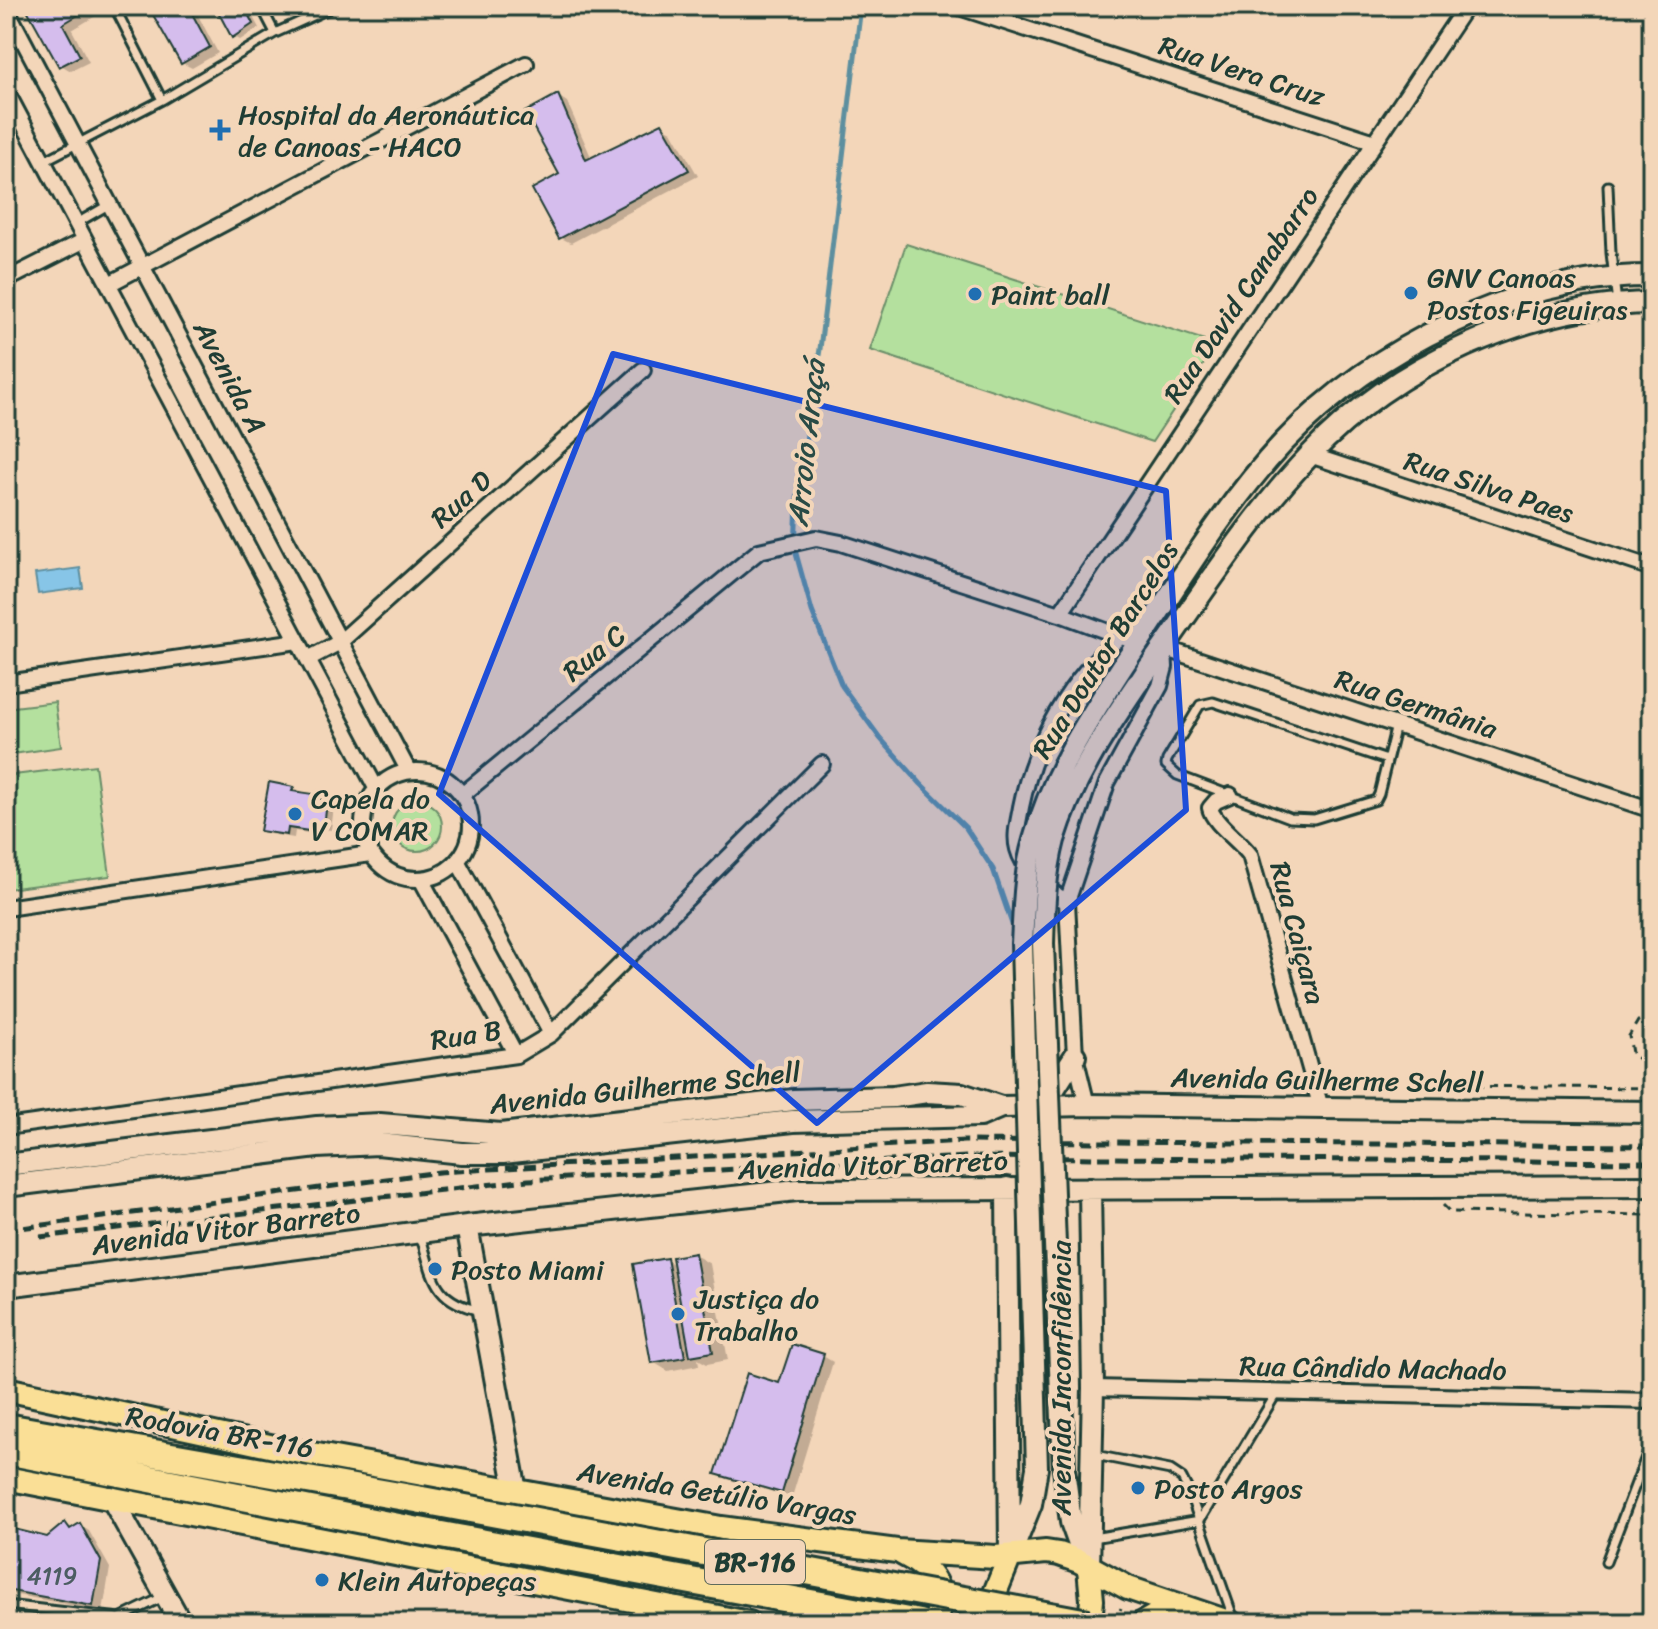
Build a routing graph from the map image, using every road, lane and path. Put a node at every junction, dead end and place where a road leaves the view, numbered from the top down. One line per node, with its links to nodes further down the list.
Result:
1 (114, 6): 11 (lane)
2 (261, 6): 7 (lane)
3 (335, 6): 7 (lane)
4 (956, 6): 12 (street, Rua Vera Cruz)
5 (1466, 6): 12 (street, Rua David Canabarro)
6 (6, 8): 8 (street, Avenida A)
7 (275, 33): 11 (lane)
8 (12, 34): 13 (street, Avenida A)
9 (526, 64): 19 (street)
10 (6, 91): 14 (street)
11 (162, 100): 13 (lane)
12 (1375, 142): 29 (street, Rua David Canabarro)
13 (78, 144): 14 (lane); 16 (street, Avenida A)
14 (43, 161): 17 (street)
15 (1608, 186): 21 (lane)
16 (110, 204): 17 (lane); 19 (street, Avenida A)
17 (76, 223): 18 (street)
18 (85, 240): 22 (street); 23 (street)
19 (143, 267): 23 (street); 32 (street, Avenida A)
20 (1652, 276): 21 (main road, Rua Doutor Barcelos)
21 (1613, 278): 25 (lane); 30 (main road, Rua Doutor Barcelos)
22 (6, 280)
23 (109, 284): 31 (street)
24 (1652, 303): 25 (main road, Rua Doutor Barcelos)
25 (1618, 306): 27 (main road, Rua Doutor Barcelos)
26 (643, 370): 32 (street, Rua D)
27 (1310, 455): 28 (street, Rua Silva Paes); 33 (main road, Rua Doutor Barcelos)
28 (1652, 568)
29 (1060, 614): 30 (street); 41 (street, Rua C)
30 (1130, 640): 47 (street); 81 (main road, Rua Doutor Barcelos, bridge)
31 (298, 641): 34 (street); 35 (street)
32 (340, 642): 34 (street, Rua D); 39 (street, Avenida A)
33 (1164, 648): 36 (street, Rua Germânia); 47 (street); 82 (main road, Rua Doutor Barcelos, bridge)
34 (308, 659): 40 (street)
35 (6, 683)
36 (1396, 725): 37 (lane); 43 (street, Rua Germânia)
37 (1387, 760): 42 (lane); 42 (lane)
38 (822, 764): 50 (street, Rua B)
39 (408, 770): 40 (street); 41 (street)
40 (376, 788): 44 (street)
41 (462, 795): 45 (street)
42 (1230, 795): 59 (street, Rua Caiçara)
43 (1652, 810)
44 (370, 854): 46 (street); 48 (street)
45 (458, 862): 46 (street); 50 (street)
46 (421, 879): 51 (street)
47 (1067, 902): 52 (street)
48 (6, 908)
49 (1652, 1015): 53 (path)
50 (551, 1034): 51 (street, Rua B)
51 (516, 1055): 61 (street, Rua B)
52 (1075, 1056): 56 (main road); 57 (street)
53 (1652, 1065)
54 (1451, 1086): 55 (path)
55 (1652, 1088)
56 (1043, 1105): 57 (main road, Avenida Guilherme Schell); 58 (main road, Avenida Guilherme Schell)
57 (1087, 1105): 59 (main road, Avenida Guilherme Schell)
58 (894, 1107): 62 (main road, Avenida Guilherme Schell); 63 (main road, Avenida Guilherme Schell)
59 (1321, 1108): 60 (main road, Avenida Guilherme Schell)
60 (1652, 1112)
61 (6, 1127)
62 (6, 1165)
63 (6, 1186)
64 (1652, 1186): 65 (main road, Avenida Vitor Barreto)
65 (1425, 1187): 67 (main road, Avenida Vitor Barreto); 68 (path)
66 (1007, 1188): 67 (main road, Avenida Vitor Barreto); 69 (main road, Avenida Vitor Barreto); 89 (main road, Avenida Inconfidência)
67 (1090, 1188): 73 (main road, Avenida Inconfidência)
68 (1652, 1215)
69 (467, 1226): 70 (main road, Avenida Vitor Barreto); 72 (main road)
70 (420, 1232): 71 (main road, Avenida Vitor Barreto); 72 (lane)
71 (6, 1286)
72 (481, 1311): 84 (main road)
73 (1093, 1388): 75 (street, Rua Cândido Machado); 80 (main road, Avenida Inconfidência)
74 (6, 1389): 84 (main road, Avenida Getúlio Vargas)
75 (1277, 1392): 76 (street, Rua Cândido Machado); 86 (lane)
76 (1652, 1401)
77 (6, 1427): 101 (highway, Rodovia BR-116 / BR-116, bridge)
78 (1652, 1441): 90 (lane)
79 (6, 1451): 98 (highway, Rodovia BR-116 / BR-116)
80 (1092, 1454): 86 (lane); 87 (main road, Avenida Inconfidência)
81 (1037, 1468): 89 (main road, Avenida Inconfidência)
82 (1064, 1469): 91 (main road, Avenida Inconfidência)
83 (6, 1478): 85 (main road)
84 (516, 1491): 88 (main road, Avenida Getúlio Vargas)
85 (111, 1497): 92 (main road); 97 (main road)
86 (1200, 1520): 87 (lane); 103 (lane)
87 (1090, 1538): 91 (main road, Avenida Inconfidência)
88 (897, 1551): 89 (main road, Avenida Getúlio Vargas); 99 (main road)
89 (1010, 1556): 91 (main road, Avenida Getúlio Vargas); 100 (main road, Avenida Inconfidência)
90 (1606, 1562)
91 (1089, 1568): 94 (main road, Avenida Getúlio Vargas); 101 (main road, Avenida Inconfidência)
92 (165, 1596): 95 (lane); 96 (main road)
93 (6, 1605): 95 (lane)
94 (1194, 1612): 102 (main road); 103 (main road, Avenida Getúlio Vargas)
95 (119, 1620)
96 (181, 1623)
97 (749, 1623)
98 (919, 1623)
99 (934, 1623)
100 (985, 1623)
101 (1089, 1623)
102 (1143, 1623)
103 (1233, 1623)

